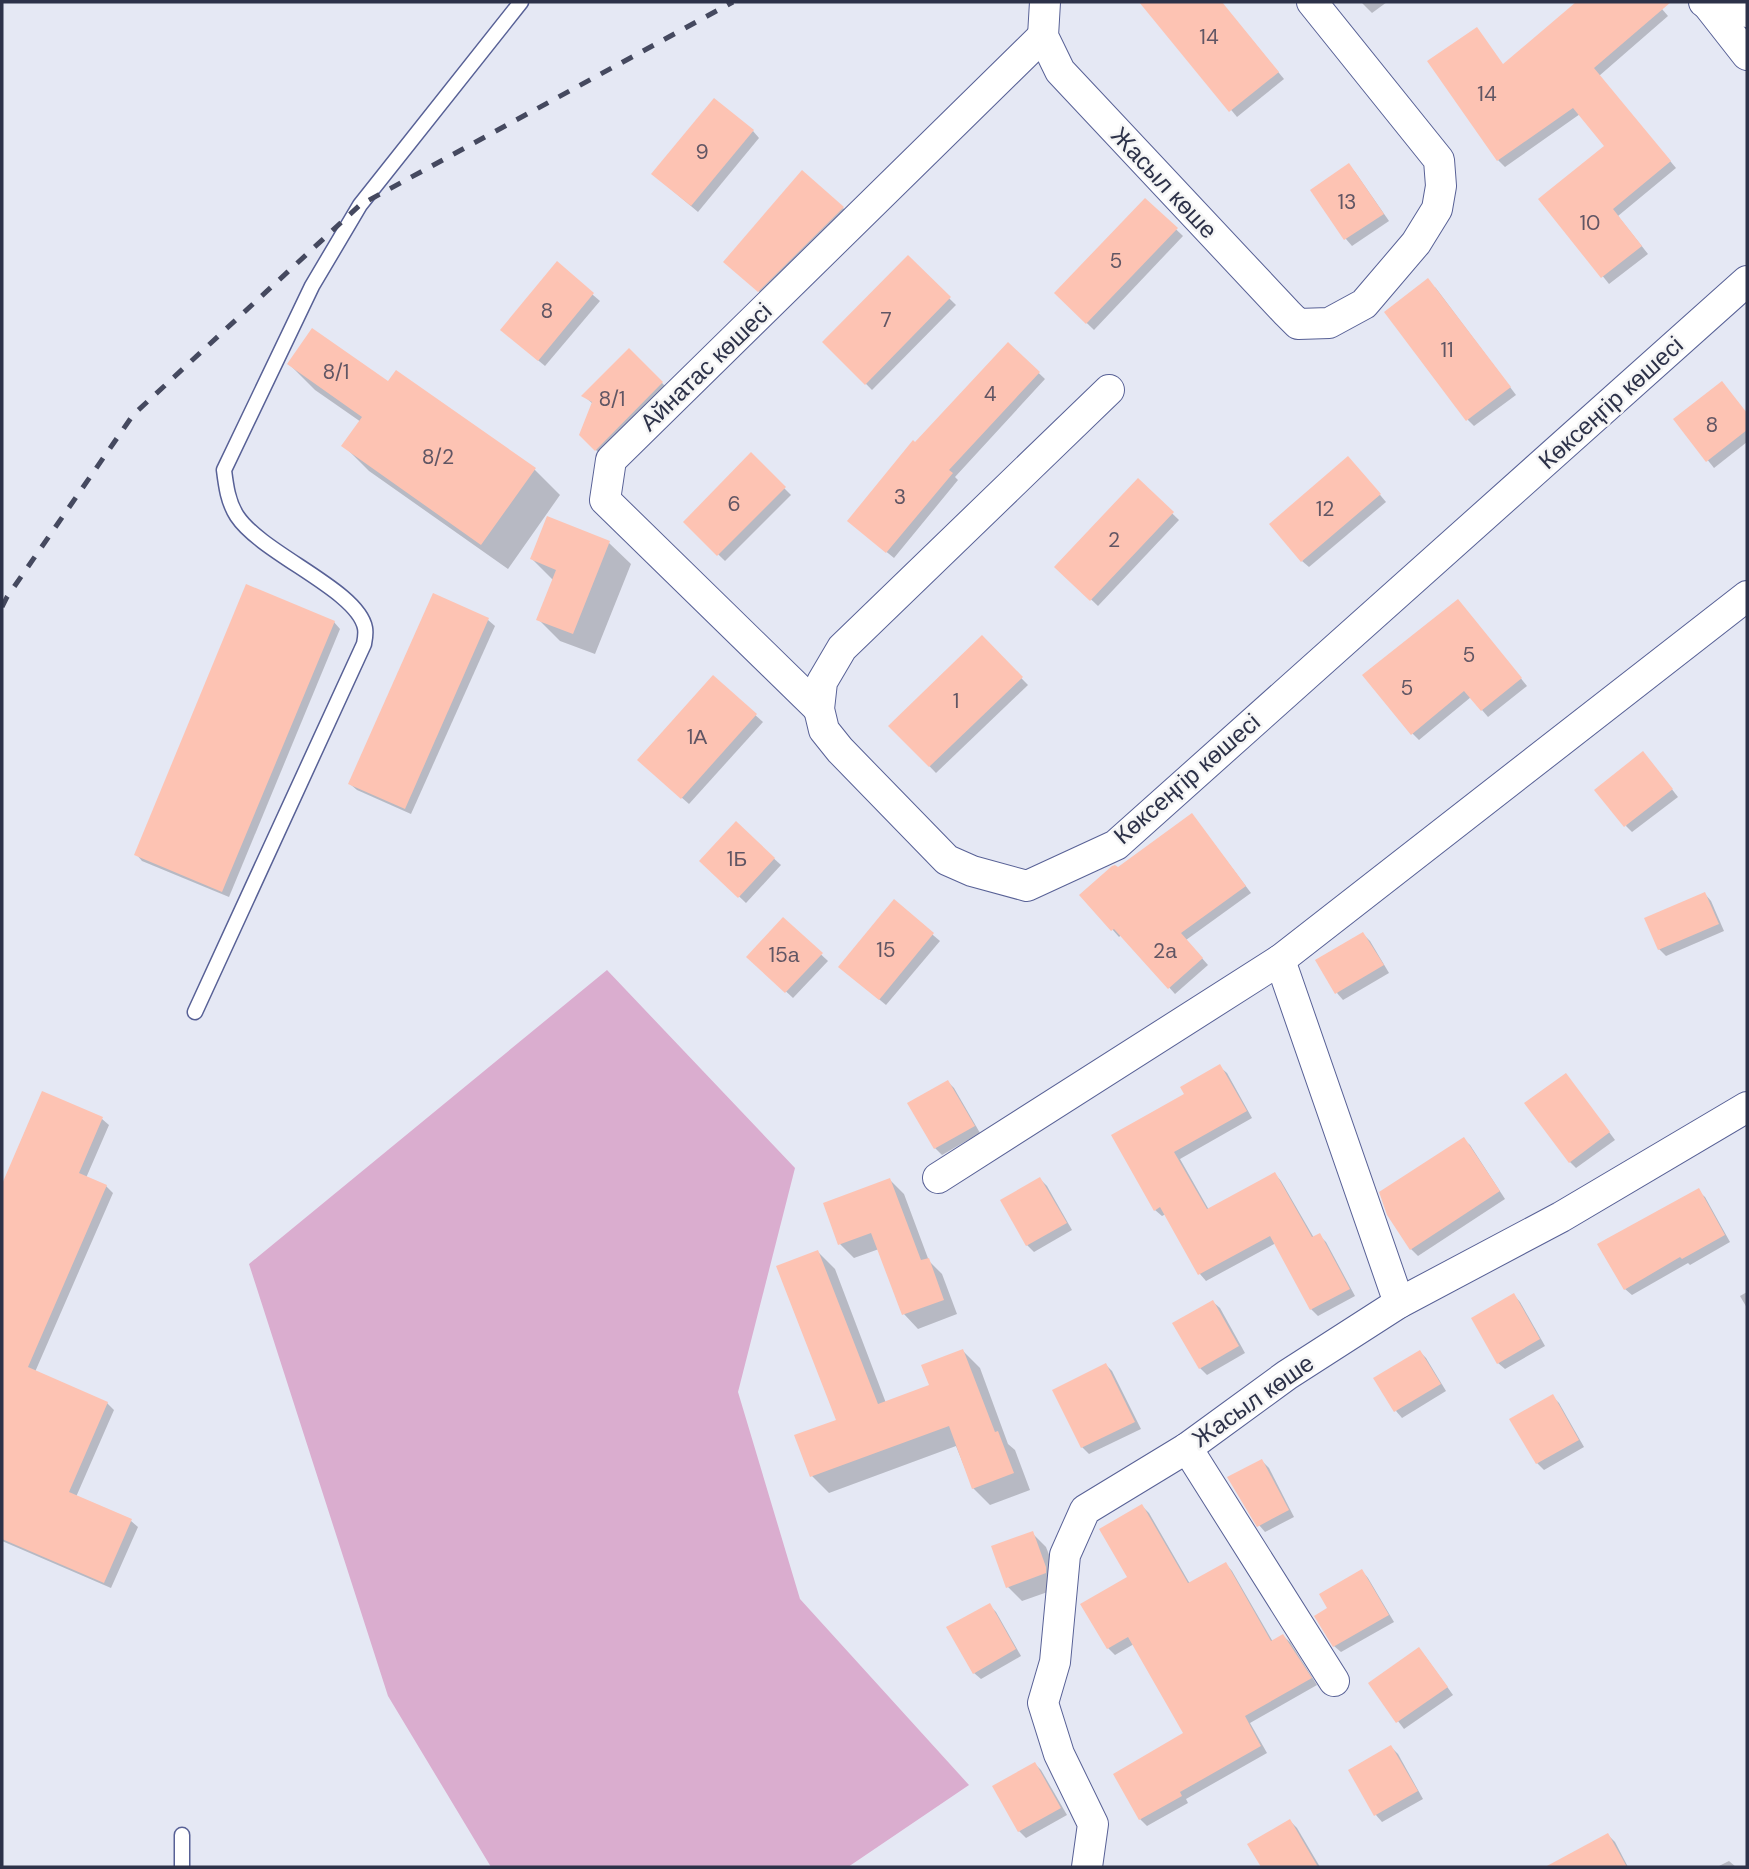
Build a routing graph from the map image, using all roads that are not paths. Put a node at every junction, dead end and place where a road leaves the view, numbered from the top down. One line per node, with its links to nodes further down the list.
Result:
1 (521, 2): 13 (lane)
2 (1045, 2): 6 (street, Жасыл көше)
3 (1312, 2): 6 (street, Жасыл көше)
4 (1706, 3): 5 (street); 7 (street)
5 (1747, 12)
6 (1043, 36): 11 (street, Айнатас көшесі)
7 (1747, 55)
8 (1747, 281): 11 (street, Көксеңгір көшесі)
9 (1108, 390): 11 (street)
10 (1747, 596): 12 (street)
11 (819, 709)
12 (1280, 960): 15 (street); 16 (street)
13 (195, 1012)
14 (1747, 1107): 16 (street, Жасыл көше)
15 (938, 1178)
16 (1399, 1303): 17 (street, Жасыл көше)
17 (1187, 1448): 18 (street); 21 (street, Жасыл көше)
18 (1334, 1681)
19 (181, 1835): 20 (lane)
20 (182, 1867)
21 (1087, 1867)

